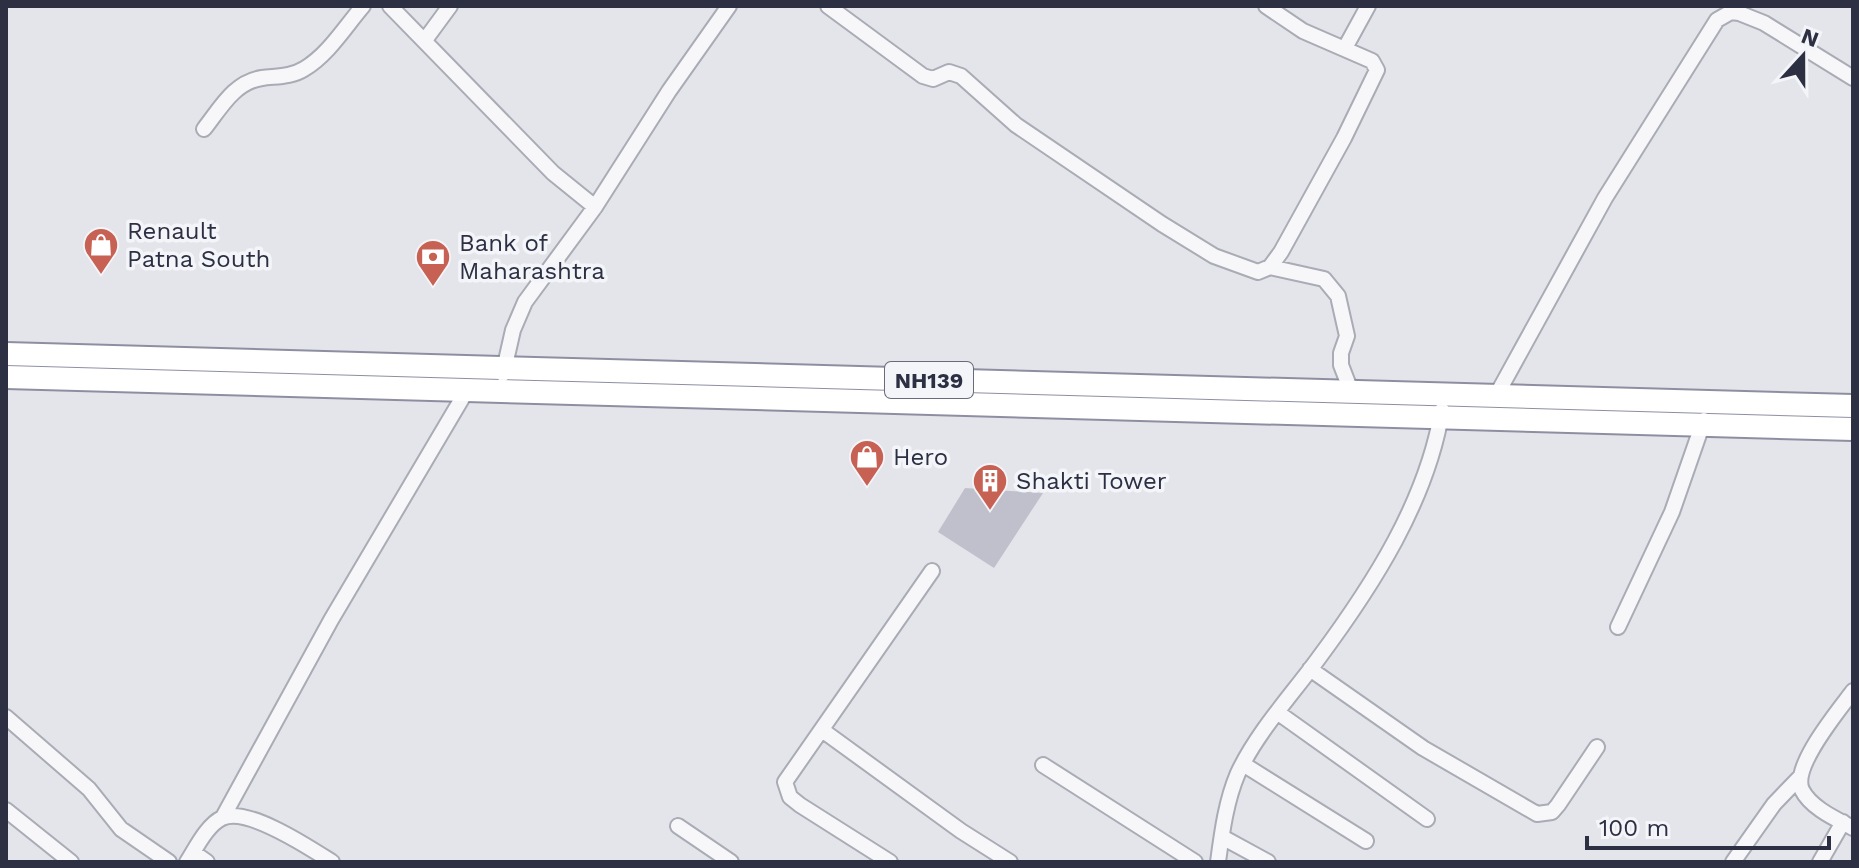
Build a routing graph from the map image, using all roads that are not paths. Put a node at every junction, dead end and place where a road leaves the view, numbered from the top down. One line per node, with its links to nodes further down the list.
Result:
1 (363, 6): 12 (street)
2 (390, 6): 9 (street)
3 (450, 6): 9 (street)
4 (729, 6): 13 (street)
5 (828, 6): 14 (street)
6 (1266, 6): 10 (street)
7 (1368, 6): 10 (street)
8 (1726, 9): 11 (street); 22 (street)
9 (425, 40): 13 (street)
10 (1345, 48): 14 (street)
11 (1853, 78)
12 (204, 129)
13 (595, 207): 16 (street)
14 (1270, 267): 20 (street)
15 (6, 354): 16 (highway, NH139)
16 (504, 368): 19 (street); 20 (highway, NH139)
17 (6, 377): 18 (highway, NH139)
18 (467, 390): 19 (highway, NH139); 39 (street)
19 (499, 391): 25 (highway, NH139)
20 (1351, 391): 21 (highway, NH139)
21 (1445, 394): 22 (highway, NH139); 25 (street)
22 (1496, 396): 24 (highway, NH139)
23 (1853, 406): 24 (highway, NH139)
24 (1706, 412): 25 (highway, NH139); 26 (highway, NH139); 28 (street)
25 (1441, 418): 29 (street)
26 (1853, 429)
27 (932, 571): 33 (street)
28 (1618, 627)
29 (1310, 669): 31 (street); 34 (street)
30 (1853, 691): 37 (street)
31 (1277, 712): 35 (street); 40 (street)
32 (6, 717): 47 (street)
33 (822, 730): 51 (street); 52 (street)
34 (1597, 747)
35 (1243, 764): 43 (street); 44 (street)
36 (1043, 765): 53 (street)
37 (1800, 777): 41 (street); 56 (street)
38 (6, 810): 46 (street)
39 (223, 817): 45 (street); 49 (street)
40 (1427, 819)
41 (1848, 825): 57 (street)
42 (678, 826): 50 (street)
43 (1222, 837): 54 (street); 55 (street)
44 (1366, 841)
45 (190, 857): 48 (street)
46 (71, 862)
47 (169, 862)
48 (207, 862)
49 (332, 862)
50 (731, 862)
51 (890, 862)
52 (1010, 862)
53 (1195, 862)
54 (1218, 862)
55 (1268, 862)
56 (1733, 862)
57 (1820, 862)

